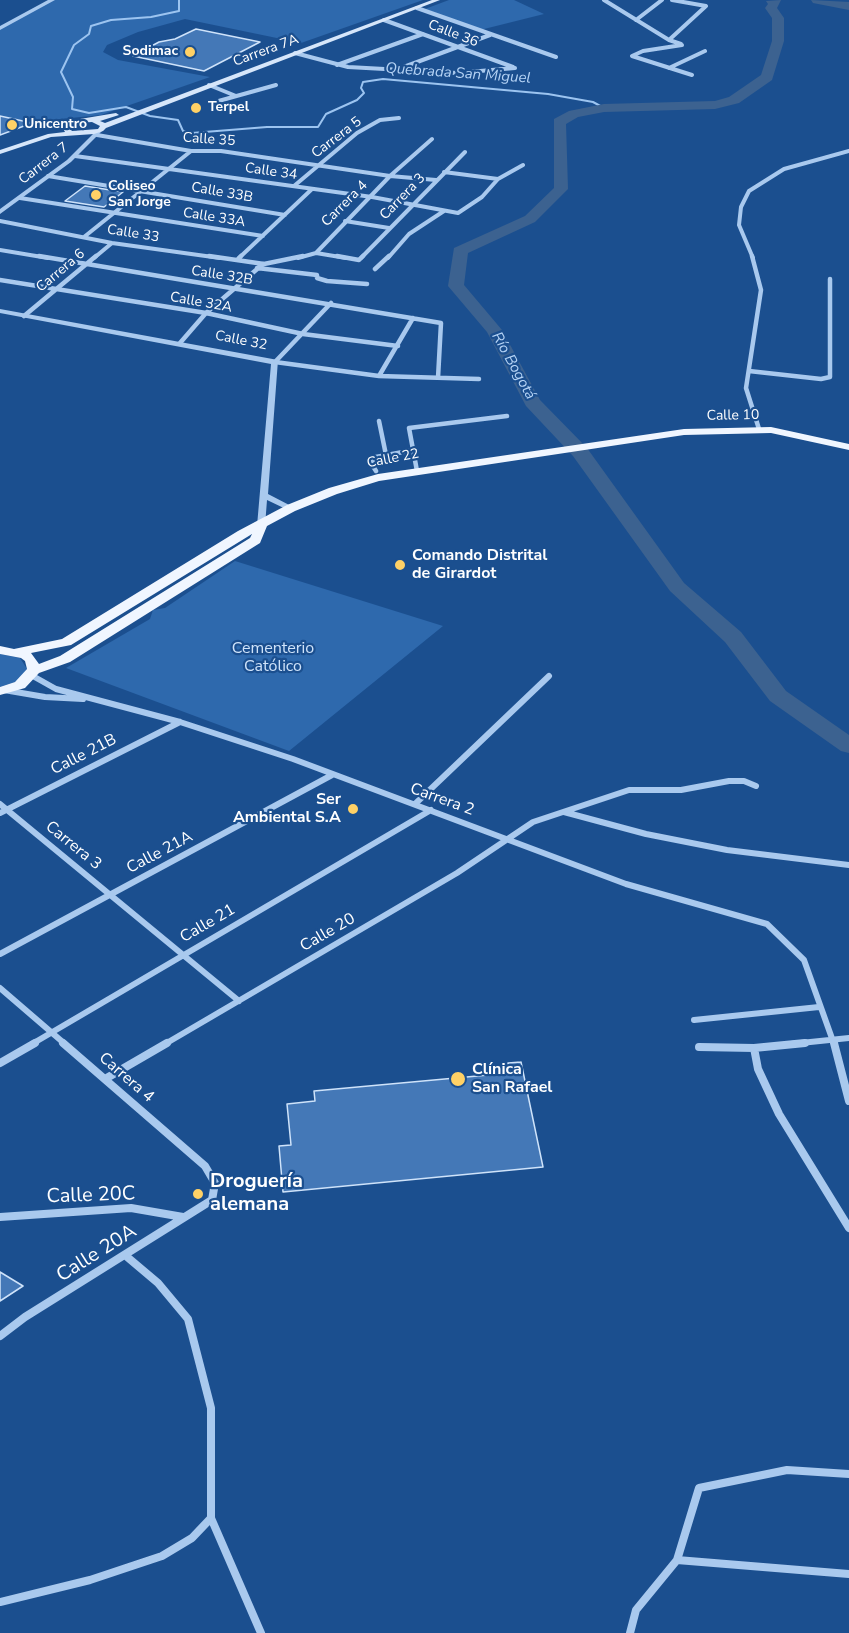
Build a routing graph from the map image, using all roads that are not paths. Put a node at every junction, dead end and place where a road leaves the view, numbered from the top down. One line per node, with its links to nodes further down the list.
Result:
1 (52, 0): 10 (street)
2 (427, 0): 26 (main road, Carrera 7A)
3 (437, 0): 7 (main road, Carrera 7A)
4 (606, 0): 9 (street)
5 (662, 0): 9 (street)
6 (672, 0): 13 (street)
7 (417, 8): 8 (main road, Carrera 7A); 12 (street)
8 (384, 20): 11 (street, Calle 36); 16 (main road, Carrera 7A)
9 (636, 20): 13 (street)
10 (0, 28)
11 (423, 34): 14 (street, Calle 36); 18 (street)
12 (490, 35): 14 (street); 17 (street)
13 (669, 40): 19 (street)
14 (455, 47): 20 (street); 20 (street, Calle 36)
15 (705, 51): 19 (street)
16 (295, 53): 18 (street); 22 (main road, Carrera 7A)
17 (556, 57)
18 (337, 65): 20 (street)
19 (669, 68): 21 (street)
20 (398, 69)
21 (692, 75)
22 (209, 85): 24 (street); 26 (main road, Carrera 7A)
23 (276, 85): 24 (street)
24 (236, 96): 25 (street)
25 (215, 102)
26 (144, 107): 27 (main road, Carrera 7A)
27 (130, 113): 29 (main road, Carrera 7A); 31 (main road, Carrera 7A)
28 (399, 118): 40 (street, Carrera 5)
29 (93, 120): 30 (main road, Carrera 7A); 31 (main road)
30 (72, 122): 32 (main road); 34 (main road)
31 (100, 131): 32 (main road); 35 (street, Calle 35); 39 (street, Carrera 7)
32 (69, 132): 37 (main road)
33 (432, 139): 45 (street, Carrera 4)
34 (0, 145)
35 (191, 151): 40 (street, Calle 35); 42 (street, Carrera 6)
36 (849, 151): 85 (street)
37 (0, 152)
38 (465, 152): 43 (street, Carrera 3)
39 (75, 156): 42 (street, Calle 34); 44 (street, Carrera 7)
40 (319, 164): 45 (street, Calle 35); 48 (street, Carrera 5)
41 (523, 165): 46 (street)
42 (170, 168): 48 (street, Calle 34); 50 (street, Carrera 6)
43 (444, 172): 46 (street); 47 (street, Carrera 3)
44 (48, 176): 50 (street, Calle 33B); 52 (street, Carrera 7)
45 (390, 176): 47 (street, Calle 35); 51 (street, Carrera 4)
46 (498, 179): 54 (street, Calle 34)
47 (436, 180): 53 (street, Carrera 3)
48 (294, 186): 49 (street, Calle 34)
49 (312, 189): 51 (street, Calle 34); 57 (street)
50 (143, 190): 56 (street, Carrera 6); 57 (street, Calle 33B)
51 (372, 197): 53 (street, Calle 34); 59 (street, Carrera 4)
52 (20, 198): 55 (street, Carrera 7); 56 (street, Calle 33A)
53 (412, 204): 54 (street, Calle 34); 60 (street, Carrera 3)
54 (445, 211): 70 (street)
55 (0, 212)
56 (112, 213): 61 (street, Calle 33A); 62 (street, Carrera 6)
57 (285, 215): 61 (street)
58 (0, 221): 62 (street, Calle 33)
59 (345, 221): 60 (street); 65 (street, Carrera 4)
60 (389, 228): 65 (street, Carrera 3)
61 (263, 236): 66 (street)
62 (84, 237): 63 (street, Calle 33)
63 (112, 243): 66 (street, Calle 33); 68 (street, Carrera 6)
64 (0, 250): 68 (street, Calle 32B)
65 (316, 252): 67 (street)
66 (237, 260): 67 (street, Calle 33)
67 (264, 264): 69 (street)
68 (85, 265): 74 (street, Calle 32B); 75 (street, Carrera 6)
69 (256, 268): 73 (street); 74 (street)
70 (375, 269)
71 (830, 279): 85 (street)
72 (0, 280): 75 (street, Calle 32A)
73 (367, 284)
74 (233, 288): 76 (street, Calle 32B); 78 (street)
75 (54, 290): 78 (street, Calle 32A); 79 (street, Carrera 6)
76 (331, 303): 80 (street, Calle 32B); 81 (street)
77 (0, 311): 79 (street, Calle 32)
78 (206, 313): 81 (street, Calle 32A); 82 (street)
79 (24, 316): 82 (street, Calle 32)
80 (413, 318): 83 (street); 87 (street, Calle 32B)
81 (303, 334): 83 (street, Calle 32A); 84 (street)
82 (180, 343): 84 (street, Calle 32)
83 (398, 346): 86 (street)
84 (275, 362): 86 (street, Calle 32); 98 (street)
85 (749, 371): 91 (street)
86 (379, 376): 87 (street, Calle 32)
87 (438, 378): 88 (street, Calle 32)
88 (479, 379)
89 (507, 416): 93 (street)
90 (379, 421): 95 (street)
91 (759, 429): 92 (main road, Calle 10); 94 (main road, Calle 10)
92 (849, 447)
93 (414, 450): 95 (street); 97 (street)
94 (540, 453): 97 (main road, Calle 22)
95 (386, 455): 96 (street)
96 (376, 471)
97 (417, 471): 99 (main road, Calle 22)
98 (264, 495): 99 (street); 100 (street)
99 (291, 508): 100 (main road, Calle 22)
100 (261, 526): 102 (main road, Calle 22); 103 (main road, Calle 22)
101 (0, 650): 102 (main road, Calle 22)
102 (18, 652): 103 (main road)
103 (32, 673): 105 (main road, Calle 22); 106 (street, Carrera 2)
104 (549, 676): 111 (street)
105 (2, 691): 106 (street, Carrera 2)
106 (92, 699): 107 (street, Carrera 2)
107 (180, 722): 108 (street, Carrera 2); 113 (street, Calle 21B)
108 (332, 776): 111 (street, Carrera 2); 117 (street, Calle 21A)
109 (756, 786): 114 (street, Calle 20)
110 (0, 804): 113 (street, Carrera 3)
111 (415, 804): 112 (street, Carrera 2)
112 (431, 810): 115 (street, Carrera 2); 119 (street, Calle 21)
113 (4, 812): 117 (street, Carrera 3)
114 (563, 812): 115 (street, Calle 20); 116 (street)
115 (506, 838): 121 (street, Calle 20); 122 (street, Carrera 2)
116 (849, 866)
117 (110, 895): 118 (street, Calle 21A); 119 (street, Carrera 3)
118 (0, 954)
119 (183, 954): 121 (street, Carrera 3); 124 (street, Calle 21)
120 (0, 988): 124 (street, Carrera 4)
121 (239, 1001): 130 (street, Calle 20)
122 (819, 1007): 123 (street); 126 (street)
123 (694, 1020)
124 (53, 1034): 129 (street, Calle 21); 130 (street, Carrera 4)
125 (849, 1038): 126 (street)
126 (833, 1039): 128 (street); 131 (street)
127 (699, 1047): 128 (street)
128 (754, 1048): 135 (street)
129 (0, 1063)
130 (105, 1080): 132 (street, Carrera 4)
131 (849, 1101)
132 (212, 1200): 134 (street, Calle 20A)
133 (0, 1217): 134 (street, Calle 20C)
134 (183, 1217): 136 (street, Calle 20A)
135 (849, 1228)
136 (126, 1256): 137 (street, Calle 20A); 139 (street)
137 (0, 1336)
138 (849, 1474): 140 (street)
139 (212, 1518): 142 (street); 143 (street)
140 (677, 1560): 141 (street); 144 (street)
141 (849, 1574)
142 (0, 1602)
143 (261, 1633)
144 (630, 1633)

